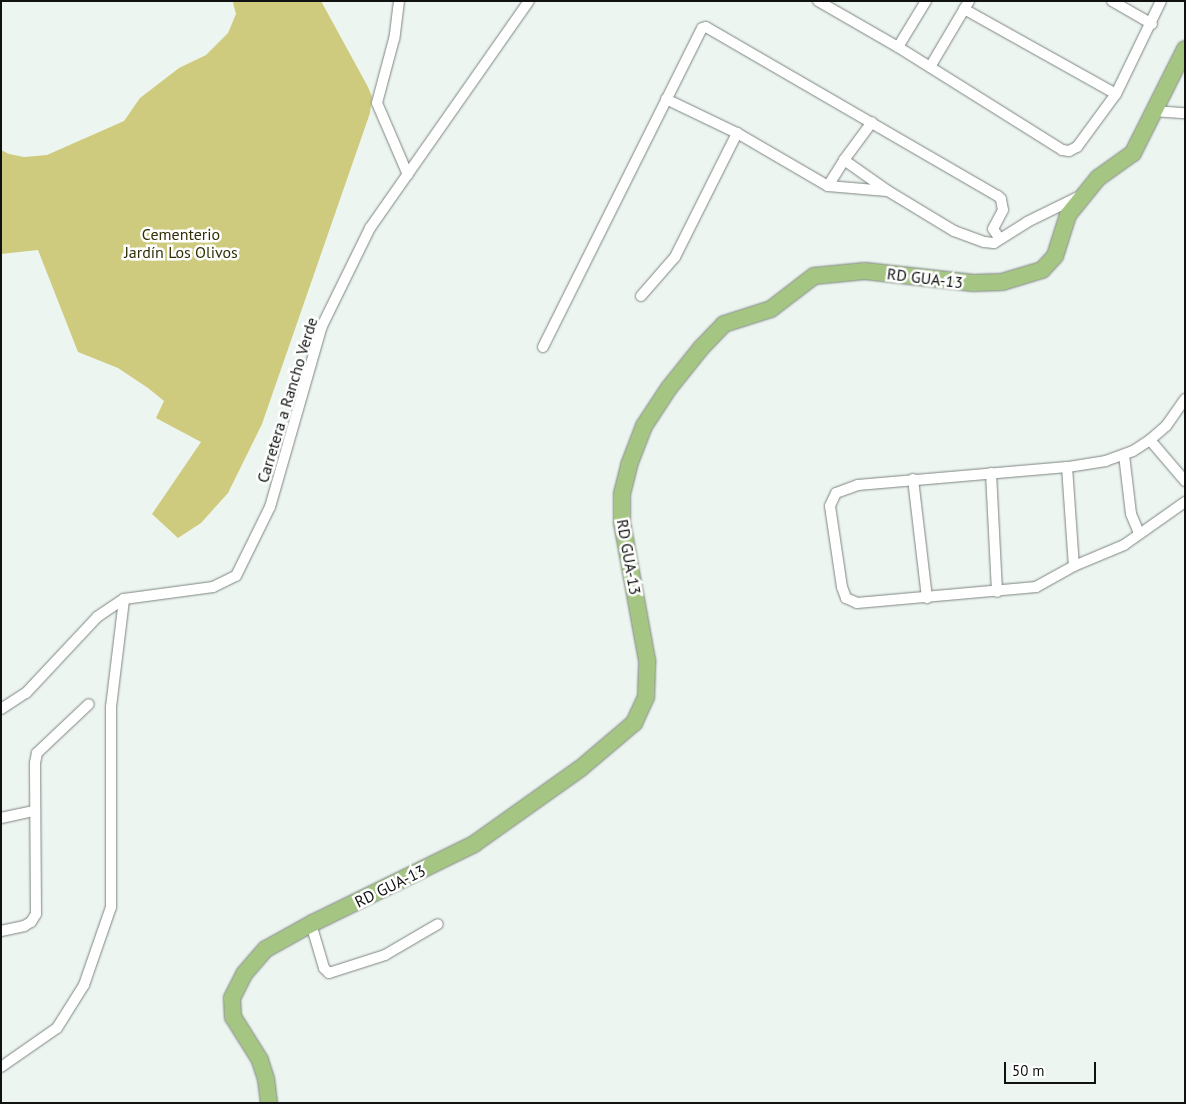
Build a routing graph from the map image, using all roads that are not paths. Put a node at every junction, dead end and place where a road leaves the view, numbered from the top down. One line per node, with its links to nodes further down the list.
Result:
1 (399, 1): 19 (street)
2 (528, 1): 19 (street, Carretera a Rancho Verde)
3 (818, 1): 9 (street)
4 (926, 1): 9 (street)
5 (1112, 1): 8 (street)
6 (1161, 1): 8 (street)
7 (966, 5): 11 (street); 12 (street)
8 (1152, 24): 12 (street)
9 (898, 47): 11 (street)
10 (1185, 49): 14 (main road, RD GUA-13)
11 (930, 67): 12 (street)
12 (1116, 94)
13 (666, 99): 16 (street); 17 (street); 25 (street)
14 (1153, 112): 15 (street); 22 (main road, RD GUA-13)
15 (1185, 113)
16 (872, 122): 18 (street); 23 (street)
17 (737, 133): 20 (street); 24 (street)
18 (844, 160): 20 (street); 21 (street)
19 (408, 175): 38 (street, Carretera a Rancho Verde)
20 (828, 186): 21 (street)
21 (888, 192): 23 (street)
22 (1085, 194): 23 (street); 43 (main road, RD GUA-13)
23 (1000, 239)
24 (641, 296)
25 (543, 347)
26 (1185, 399): 27 (street)
27 (1150, 440): 28 (street); 32 (street)
28 (1124, 455): 29 (street); 34 (street)
29 (1067, 467): 30 (street); 35 (street)
30 (991, 473): 31 (street); 36 (street)
31 (913, 479): 37 (street); 37 (street)
32 (1185, 481)
33 (1185, 502): 34 (street)
34 (1140, 533): 35 (street)
35 (1074, 566): 36 (street)
36 (997, 592): 37 (street)
37 (928, 598)
38 (124, 599): 40 (street, Carretera a Rancho Verde); 46 (street)
39 (88, 704): 41 (street)
40 (1, 709)
41 (35, 811): 42 (street); 45 (street)
42 (1, 818)
43 (311, 924): 44 (street); 47 (main road, RD GUA-13)
44 (438, 924)
45 (1, 931)
46 (1, 1067)
47 (270, 1103)

